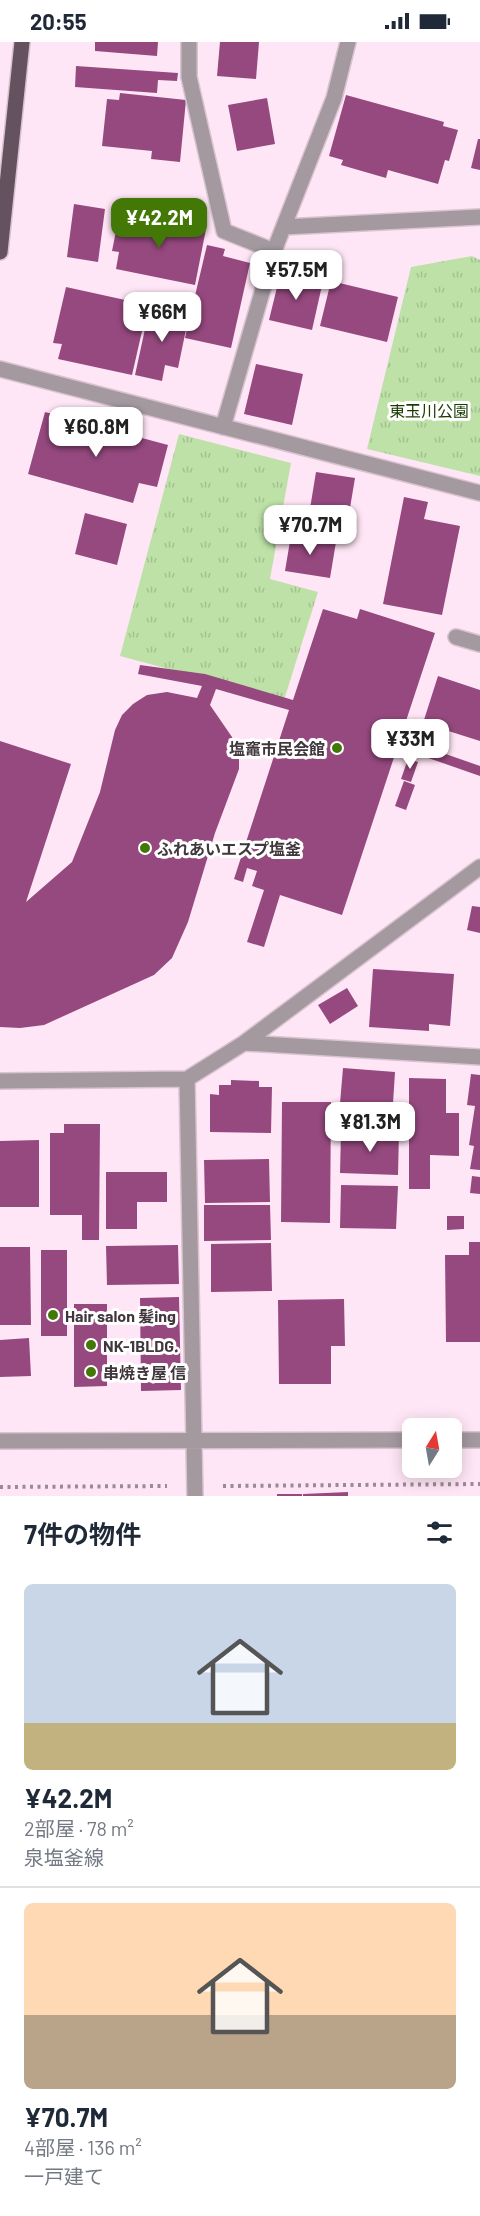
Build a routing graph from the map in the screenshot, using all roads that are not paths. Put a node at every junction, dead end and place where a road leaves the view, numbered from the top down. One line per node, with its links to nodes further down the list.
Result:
1 (22, 42): 7 (main road)
2 (189, 42): 6 (street)
3 (348, 42): 5 (street)
4 (480, 217): 5 (street)
5 (284, 227): 6 (street)
6 (274, 251): 9 (street)
7 (0, 252)
8 (0, 369): 9 (street)
9 (223, 427): 10 (street)
10 (480, 493)
11 (456, 637): 12 (street)
12 (480, 644)
13 (480, 867): 14 (street)
14 (244, 1043): 15 (street); 16 (street)
15 (480, 1057)
16 (187, 1079): 17 (street); 18 (street)
17 (0, 1081)
18 (194, 1440): 19 (street); 22 (street); 23 (street)
19 (402, 1440)
20 (462, 1440): 21 (street)
21 (480, 1440)
22 (0, 1441)
23 (195, 1491)

